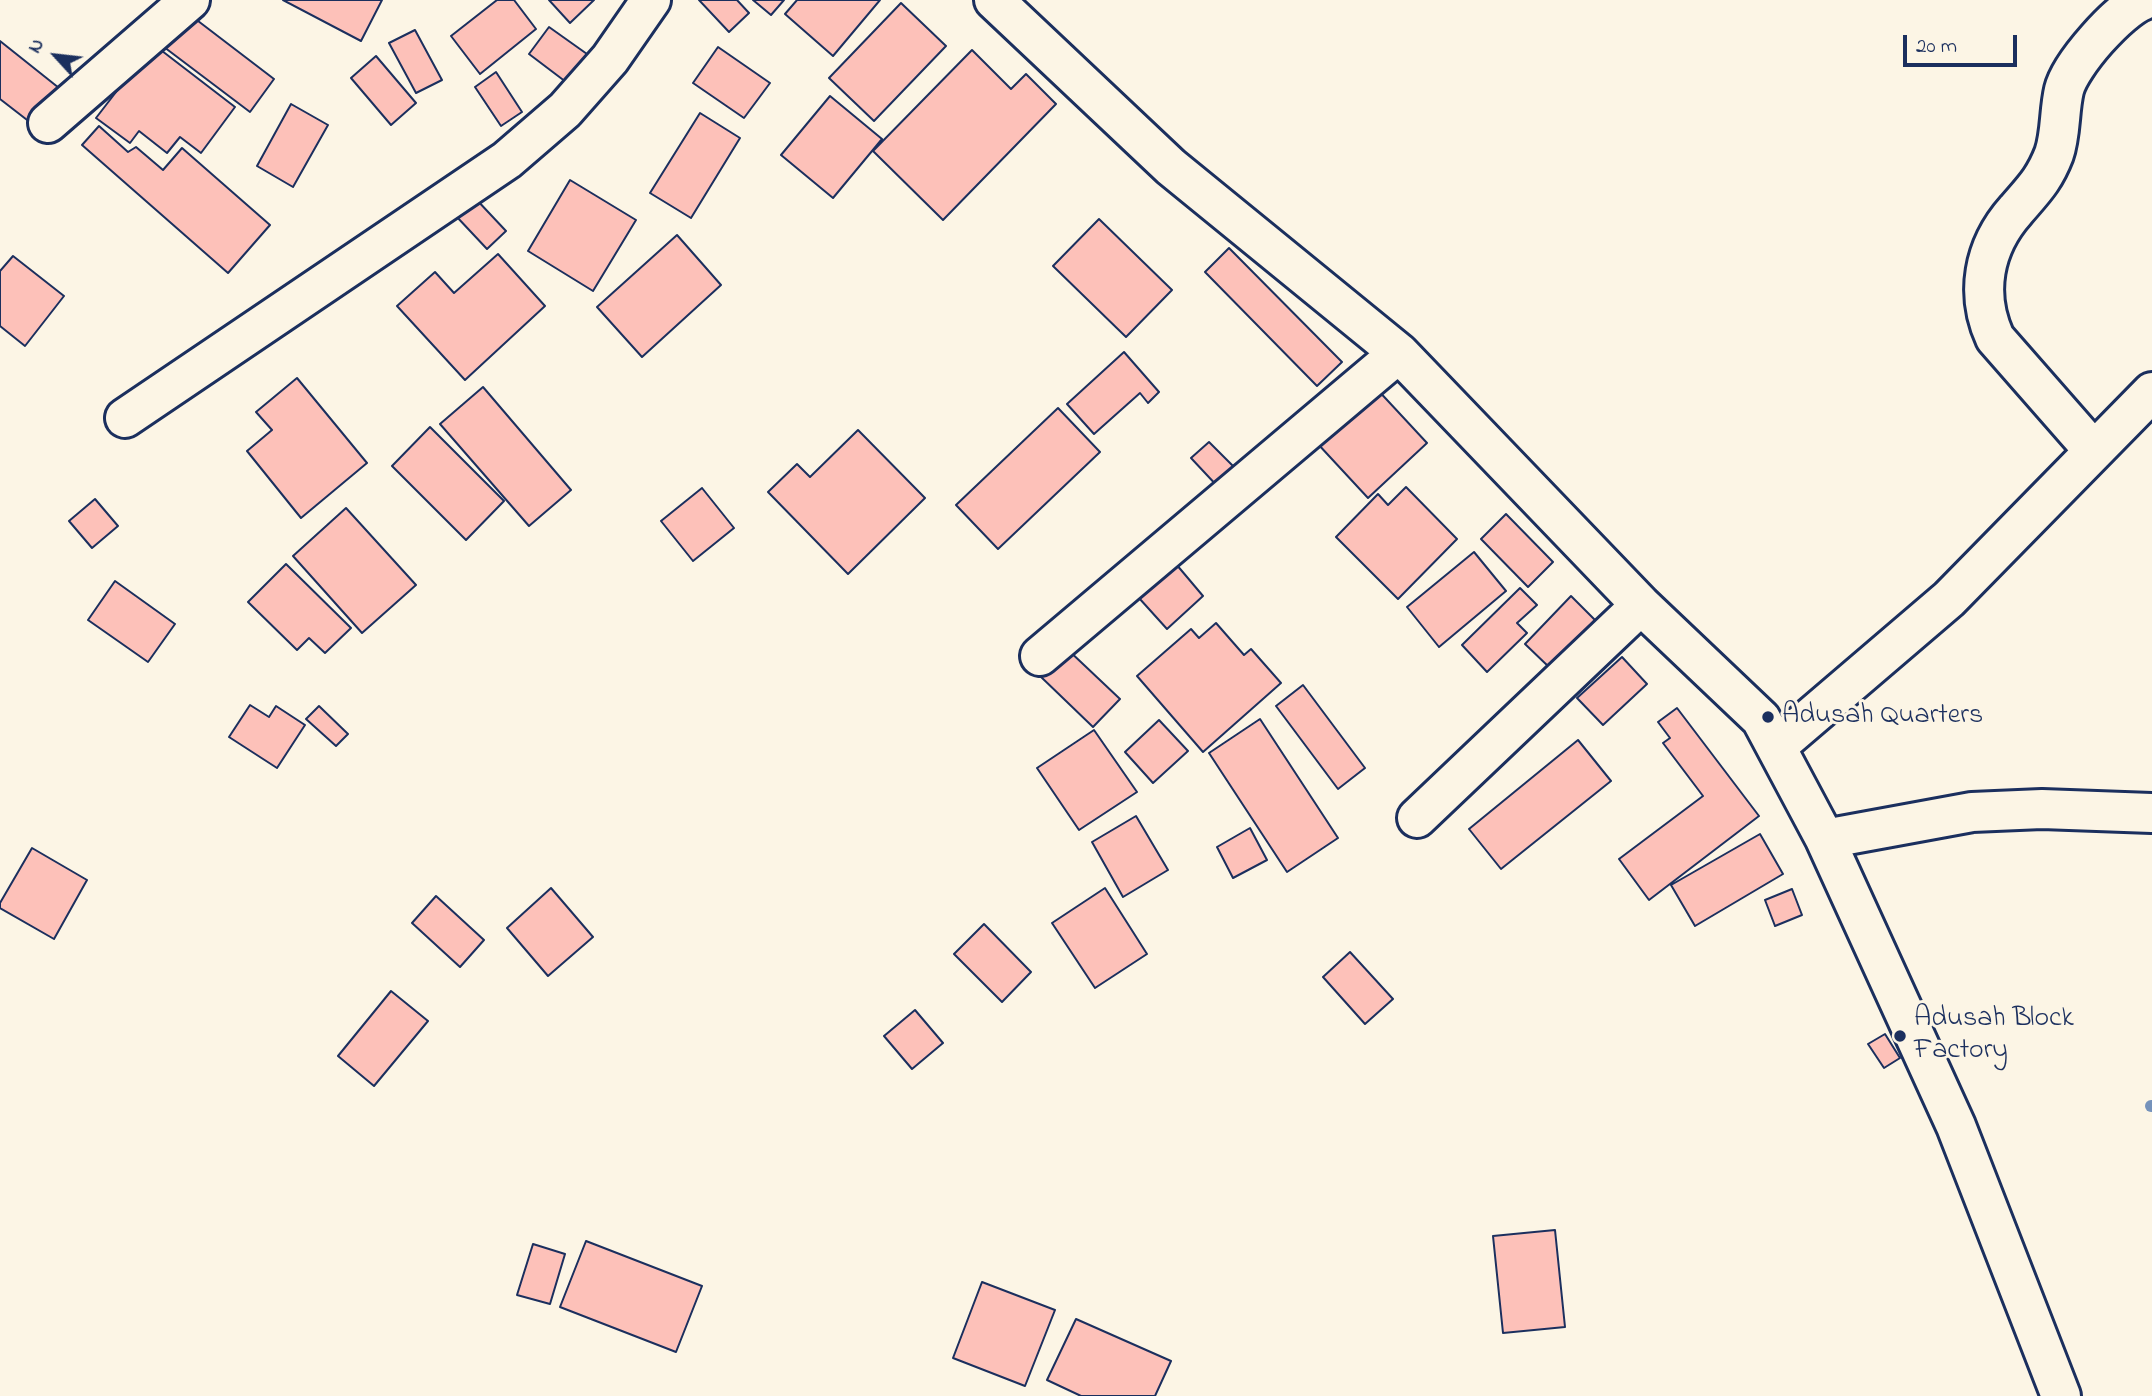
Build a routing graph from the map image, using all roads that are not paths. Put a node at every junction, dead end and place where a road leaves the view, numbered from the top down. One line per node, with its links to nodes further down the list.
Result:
1 (190, 0): 5 (street)
2 (651, 0): 8 (street)
3 (994, 0): 6 (street)
4 (2144, 0): 9 (street)
5 (48, 123)
6 (1399, 353): 10 (street); 11 (street)
7 (2152, 392): 9 (street)
8 (125, 418)
9 (2094, 451): 12 (street)
10 (1641, 605): 12 (street); 14 (street)
11 (1040, 656)
12 (1776, 747): 15 (street)
13 (2152, 813): 15 (street)
14 (1417, 818)
15 (1825, 839): 16 (street)
16 (2061, 1396)

